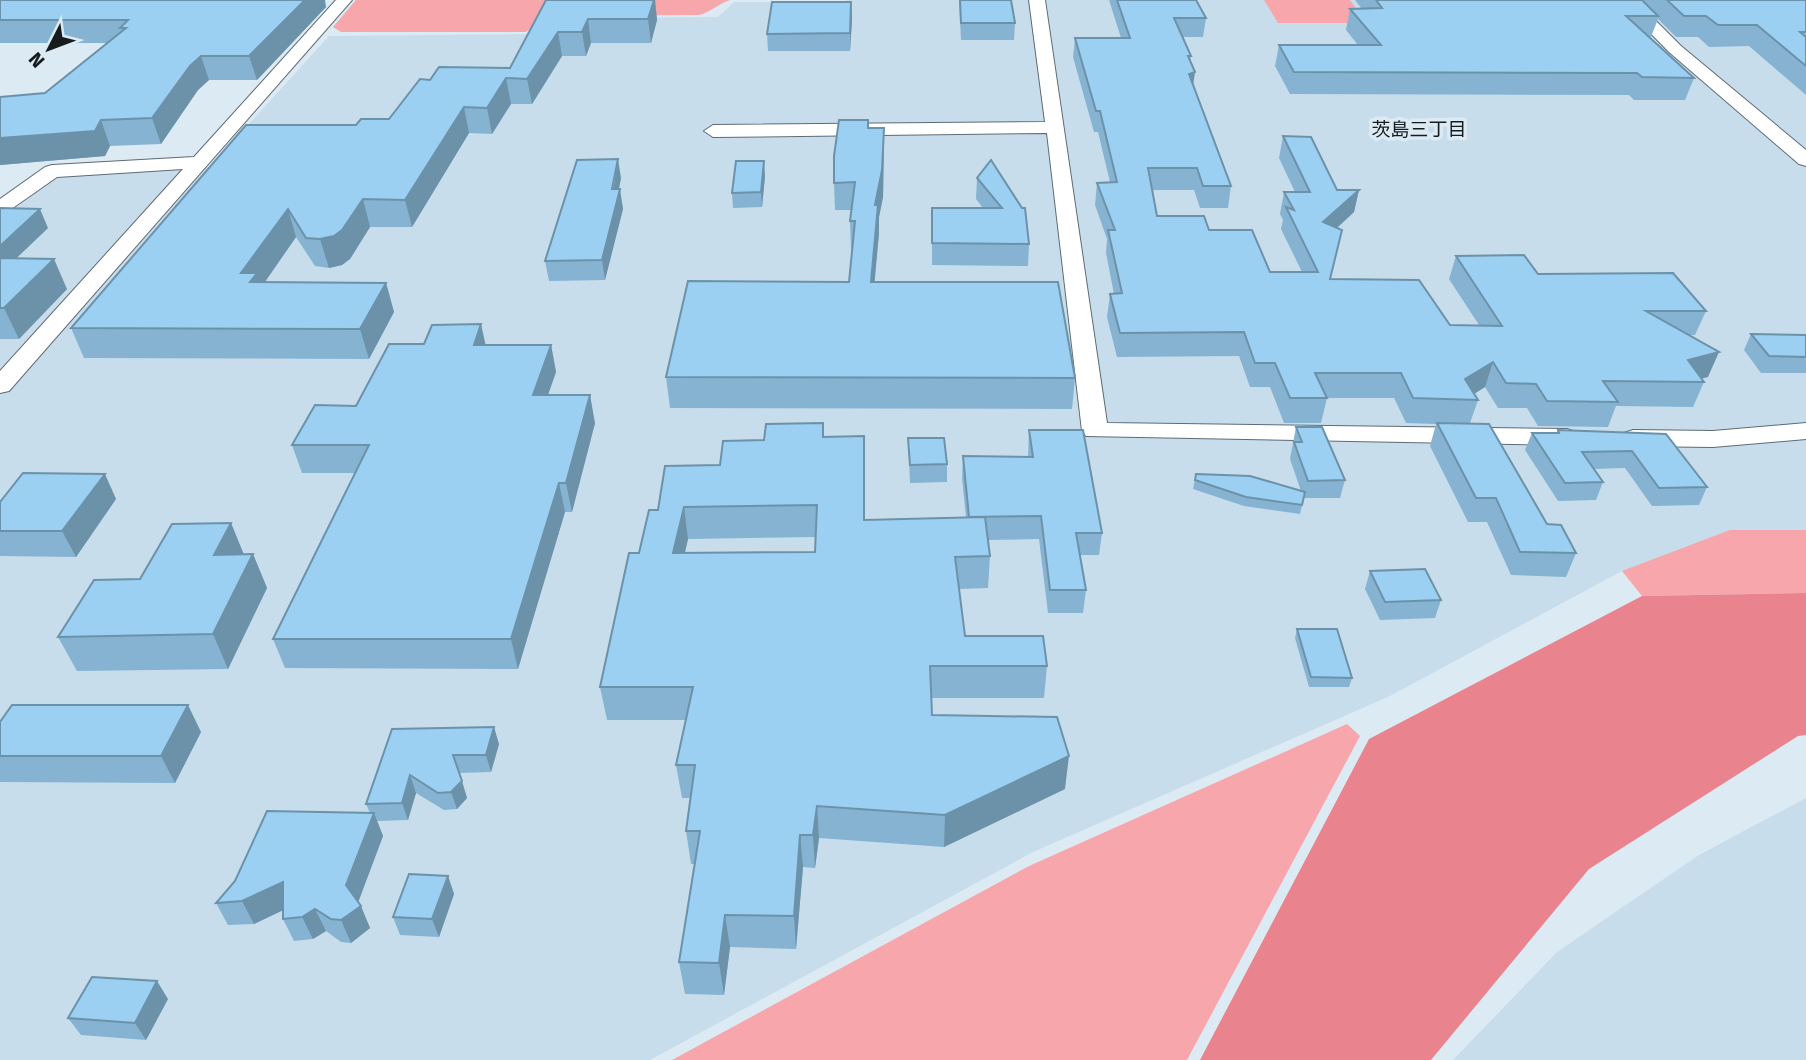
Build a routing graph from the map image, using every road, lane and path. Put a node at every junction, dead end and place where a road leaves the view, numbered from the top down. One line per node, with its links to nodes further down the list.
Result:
1 (344, 0): 7 (street)
2 (1037, 0): 4 (street)
3 (1626, 0): 6 (street)
4 (1055, 127): 5 (street); 10 (street)
5 (713, 131)
6 (1806, 160)
7 (199, 162): 8 (street); 9 (street)
8 (0, 208)
9 (0, 386)
10 (1806, 431)

